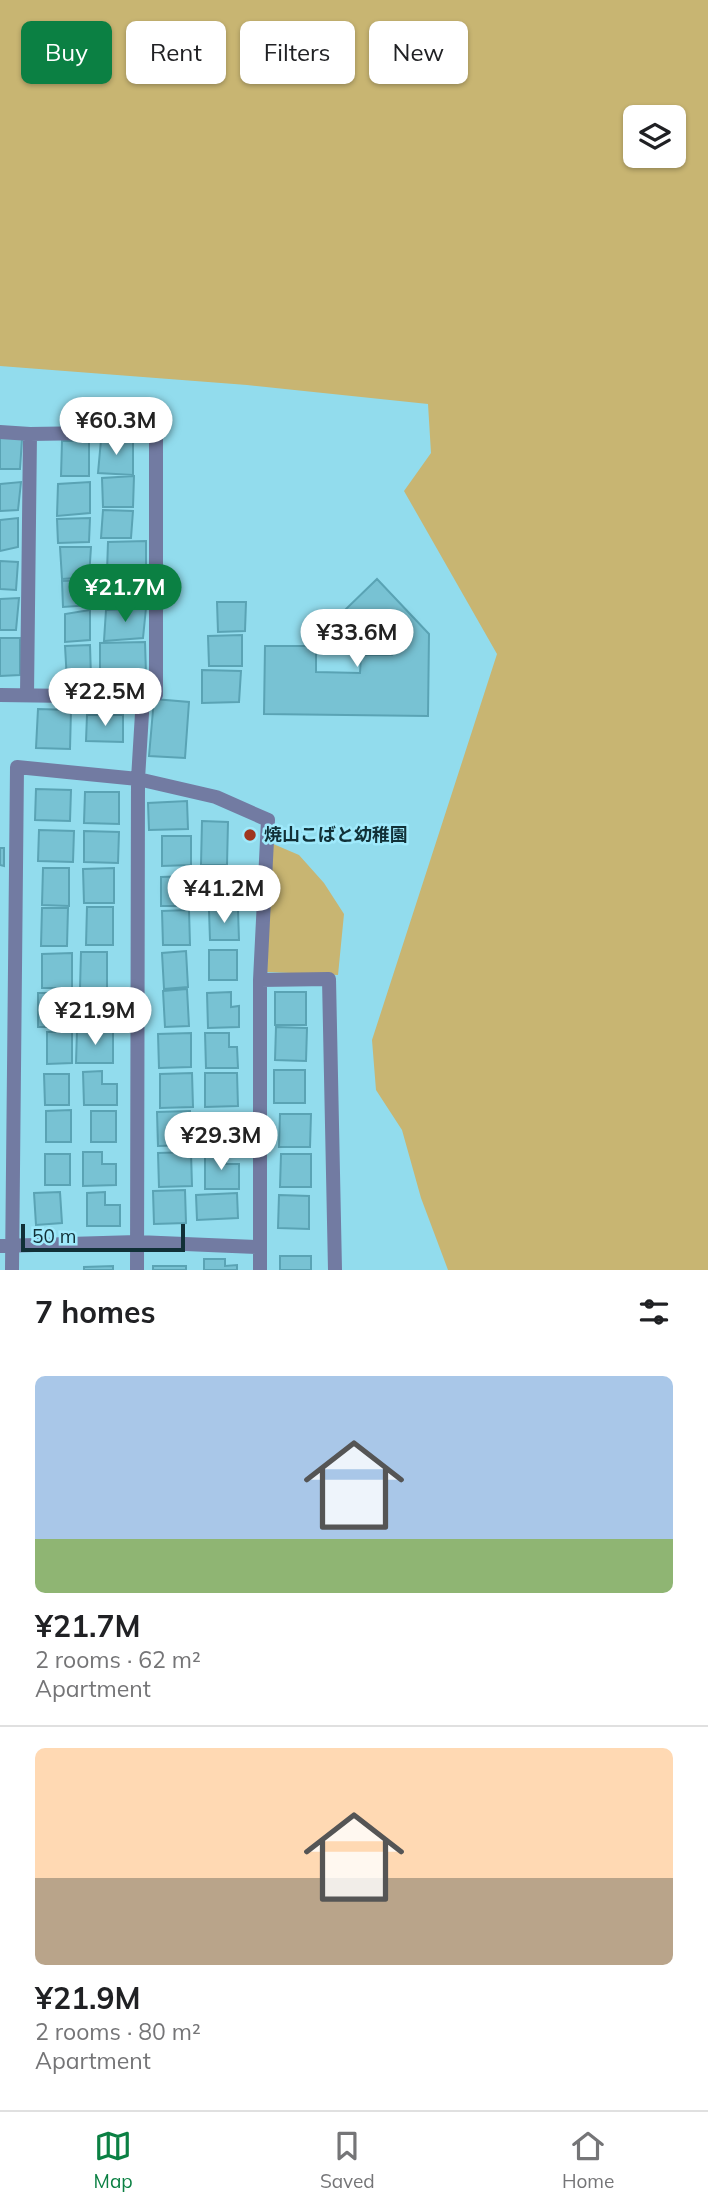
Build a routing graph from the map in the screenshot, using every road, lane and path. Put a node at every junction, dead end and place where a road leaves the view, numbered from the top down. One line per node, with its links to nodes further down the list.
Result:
1 (0, 432): 2 (street)
2 (30, 434): 4 (street); 5 (street)
3 (0, 695): 4 (street)
4 (27, 695): 5 (street)
5 (143, 696): 6 (street)
6 (138, 779): 7 (street); 8 (street); 9 (street)
7 (260, 979): 10 (street); 14 (street)
8 (137, 1242): 9 (street); 10 (street); 12 (street)
9 (5, 1247): 11 (street)
10 (258, 1247): 13 (street)
11 (12, 1270)
12 (137, 1270)
13 (260, 1270)
14 (335, 1270)

